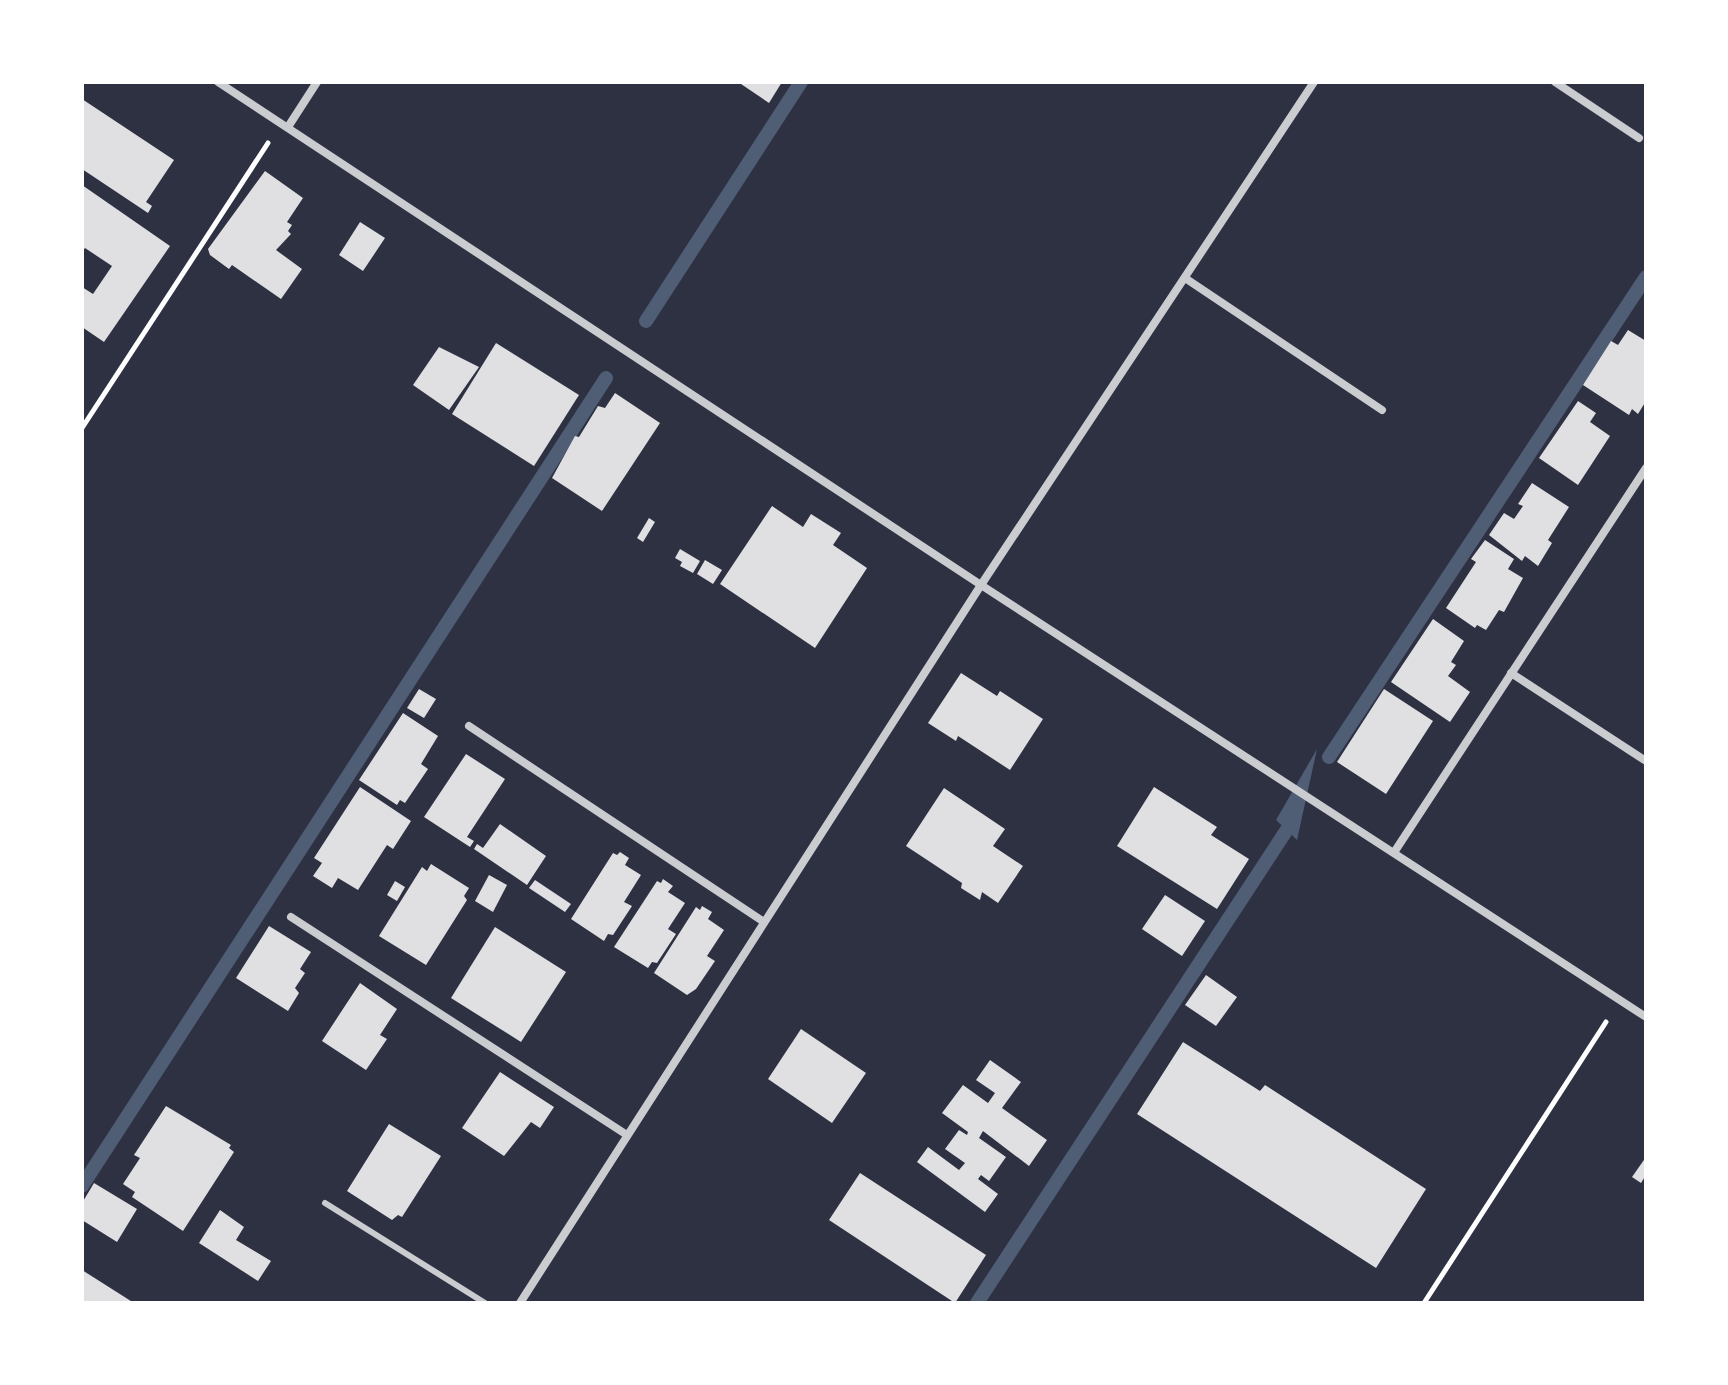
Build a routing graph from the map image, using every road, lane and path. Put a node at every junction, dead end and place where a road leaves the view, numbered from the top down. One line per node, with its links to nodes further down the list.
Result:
1 (218, 82): 5 (street)
2 (317, 82): 5 (street)
3 (1314, 82): 7 (street)
4 (1555, 82): 6 (street)
5 (284, 124): 9 (path); 11 (street)
6 (1639, 138)
7 (1185, 278): 8 (street); 11 (street)
8 (1382, 410)
9 (82, 428)
10 (1646, 468): 12 (street)
11 (981, 585): 15 (street); 17 (street)
12 (1511, 673): 14 (street); 15 (street)
13 (469, 726): 17 (street)
14 (1646, 761)
15 (1395, 851): 18 (street)
16 (291, 917): 20 (street)
17 (764, 922): 20 (street)
18 (1646, 1017)
19 (1607, 1021): 24 (path)
20 (627, 1135): 23 (street)
21 (325, 1203): 22 (lane)
22 (485, 1303)
23 (520, 1303)
24 (1424, 1303)

